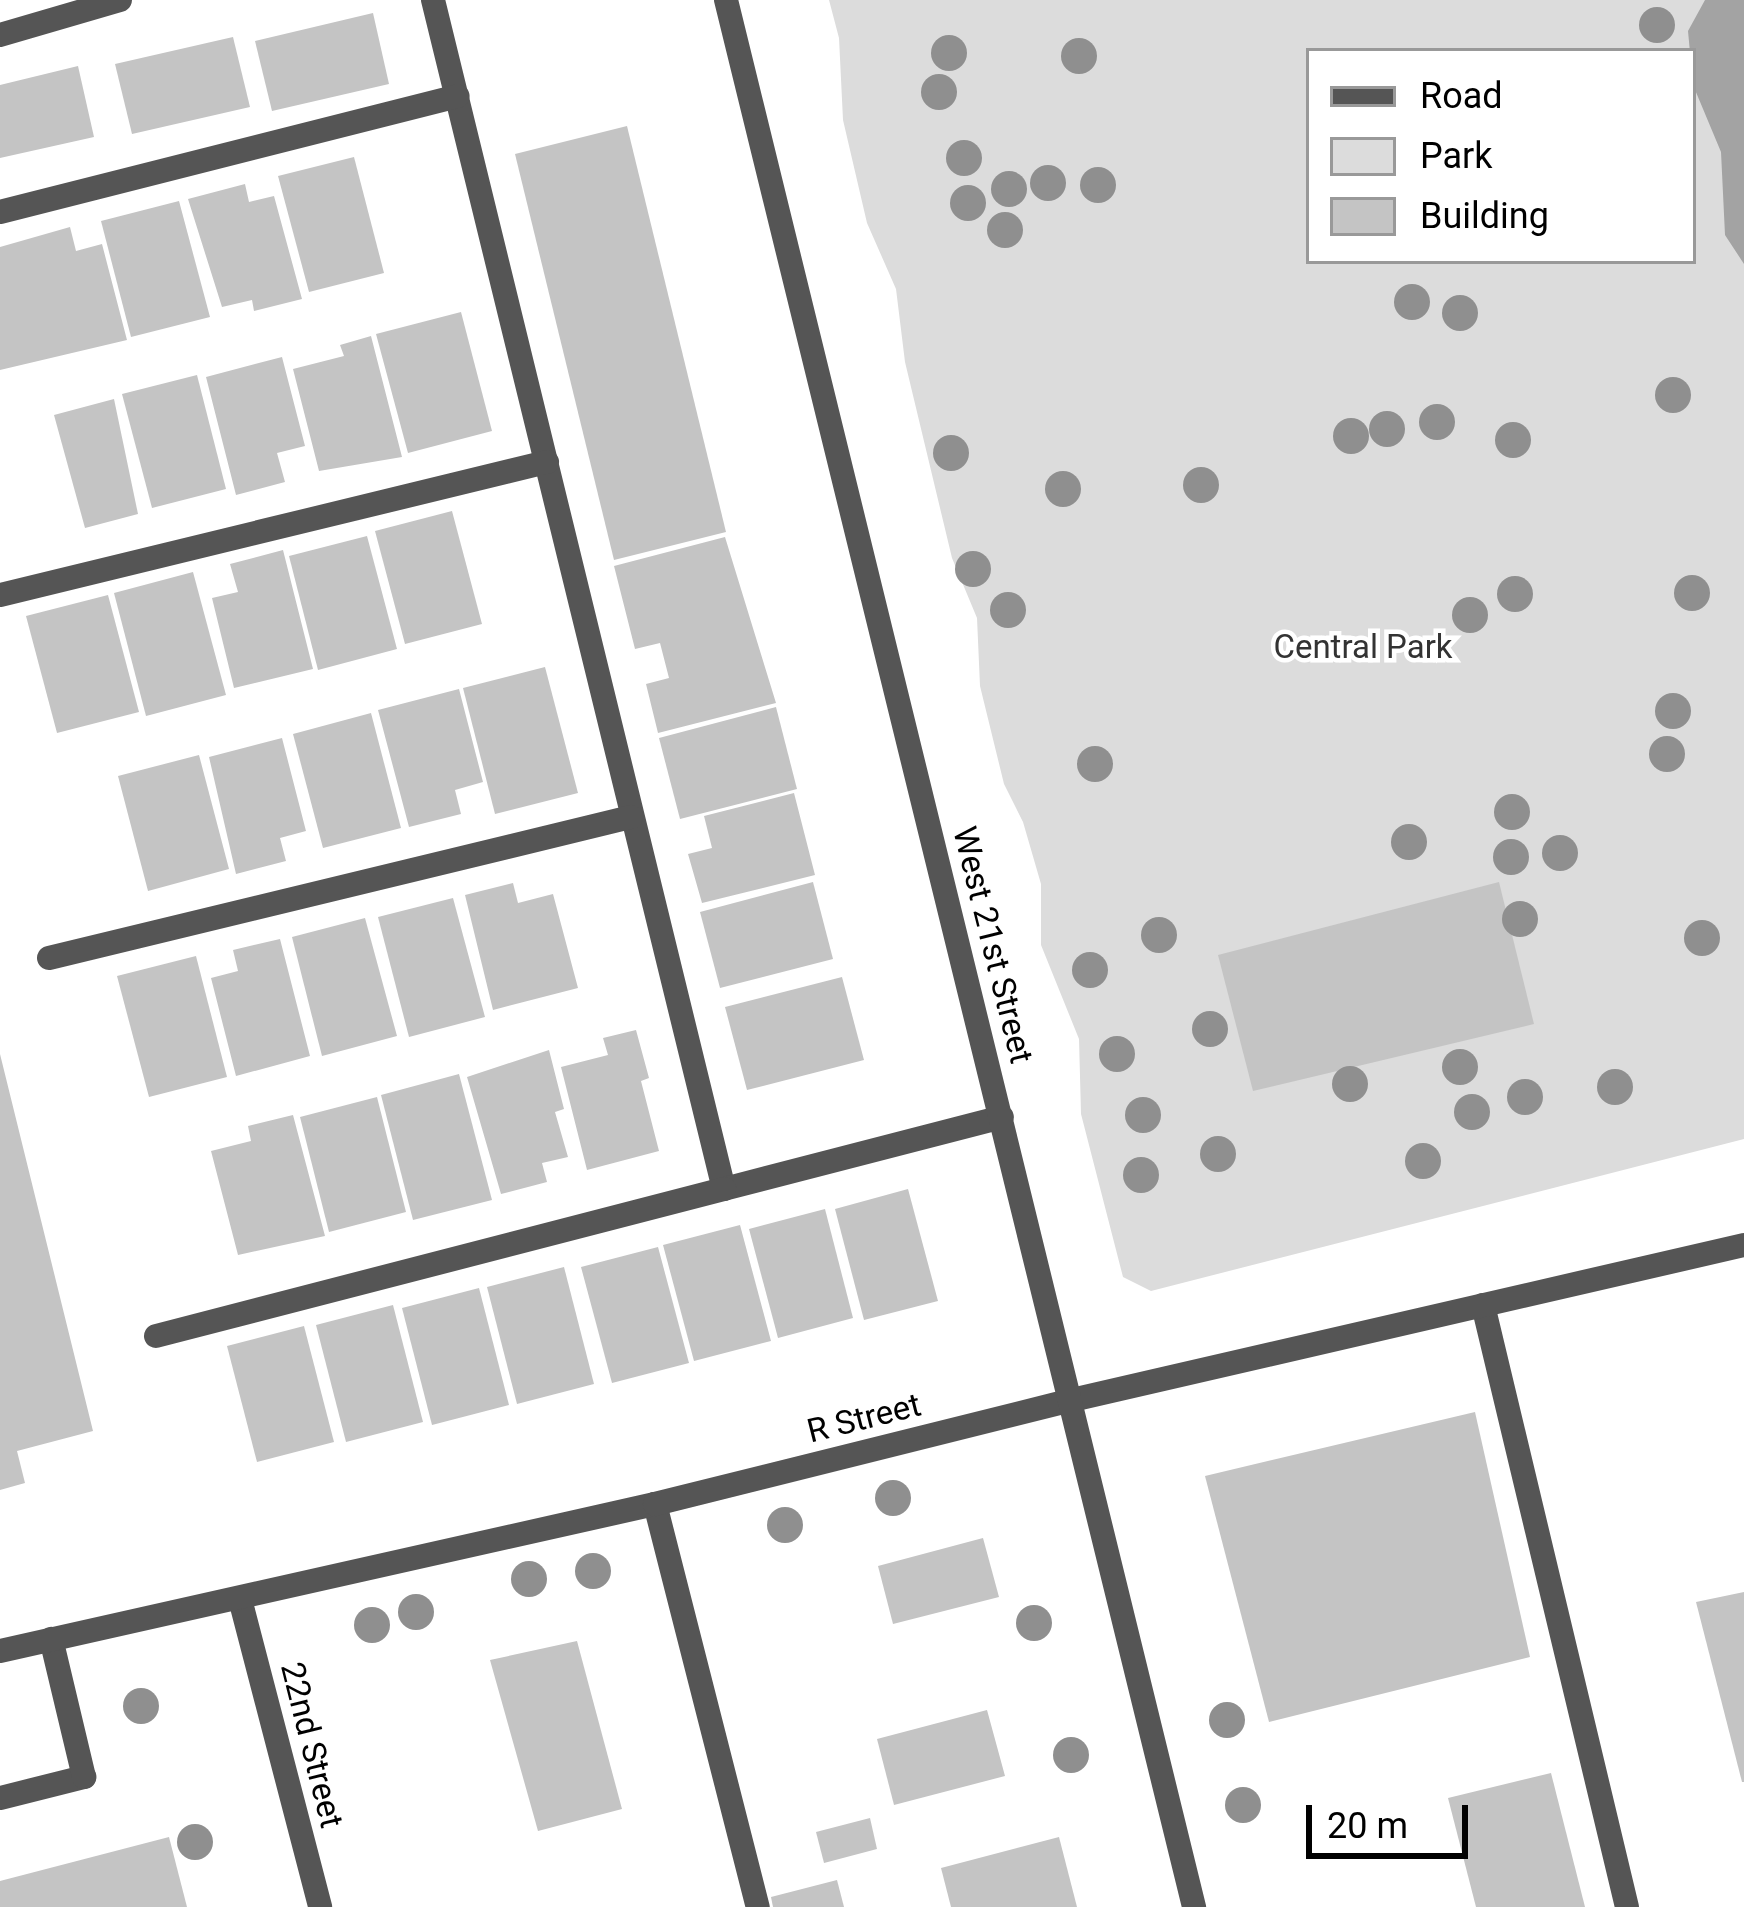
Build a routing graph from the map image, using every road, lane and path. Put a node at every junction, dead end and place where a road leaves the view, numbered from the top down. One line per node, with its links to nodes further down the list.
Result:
1 (119, 0): 4 (street)
2 (433, 0): 5 (street)
3 (726, 0): 11 (street, West 21st Street)
4 (0, 35)
5 (458, 96): 6 (street); 7 (street)
6 (0, 212)
7 (547, 463): 8 (street); 9 (street)
8 (0, 595)
9 (631, 817): 10 (street); 12 (street)
10 (49, 958)
11 (1002, 1117): 12 (street); 16 (street, West 21st Street)
12 (724, 1189): 15 (street)
13 (1744, 1245): 14 (street, R Street)
14 (1483, 1305): 16 (street, R Street); 25 (street)
15 (156, 1336)
16 (1072, 1400): 17 (street, R Street); 24 (street, West 21st Street)
17 (655, 1504): 18 (street, R Street); 23 (street)
18 (240, 1598): 19 (street, R Street); 22 (street, 22nd Street)
19 (51, 1639): 20 (street, R Street); 21 (street)
20 (0, 1651)
21 (0, 1798)
22 (320, 1907)
23 (758, 1907)
24 (1195, 1907)
25 (1628, 1907)

